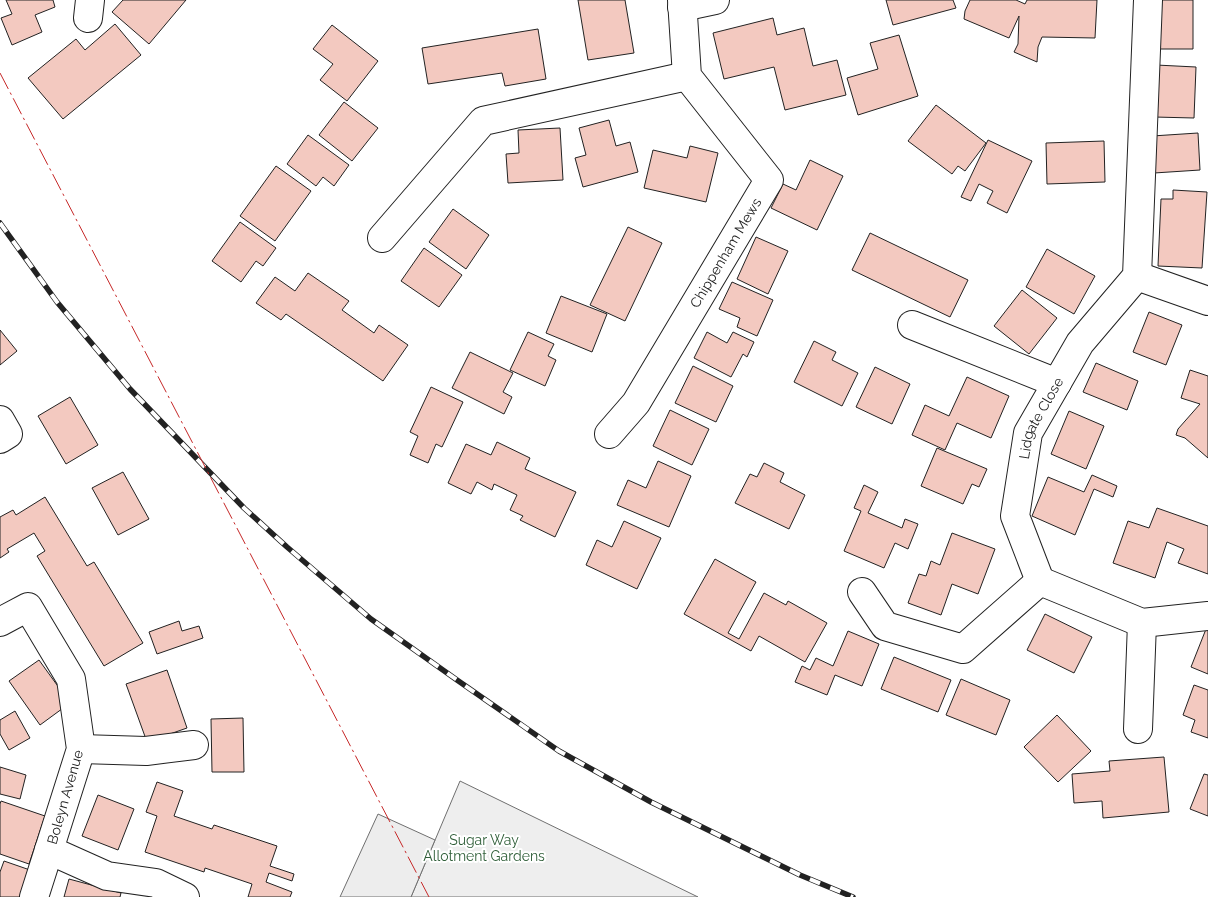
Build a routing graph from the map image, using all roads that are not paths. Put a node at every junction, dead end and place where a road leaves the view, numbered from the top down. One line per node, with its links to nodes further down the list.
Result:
1 (715, 0): 3 (street)
2 (1148, 0): 6 (street)
3 (682, 4): 4 (street)
4 (687, 76): 5 (street); 11 (street, Chippenham Mews)
5 (382, 238)
6 (1137, 276): 7 (street); 9 (street, Lidgate Close)
7 (1208, 301)
8 (912, 325): 9 (street)
9 (1057, 383): 13 (street, Lidgate Close)
10 (0, 420): 12 (street)
11 (609, 434)
12 (0, 439)
13 (1040, 581): 14 (street); 17 (street)
14 (862, 592)
15 (1208, 616): 17 (street)
16 (0, 622): 20 (street, Boleyn Avenue)
17 (1142, 624): 18 (street)
18 (1138, 729)
19 (194, 745): 20 (street)
20 (81, 749): 21 (street, Boleyn Avenue)
21 (49, 850): 22 (street, Boleyn Avenue); 23 (street, Boleyn Avenue)
22 (34, 897)
23 (185, 897)

